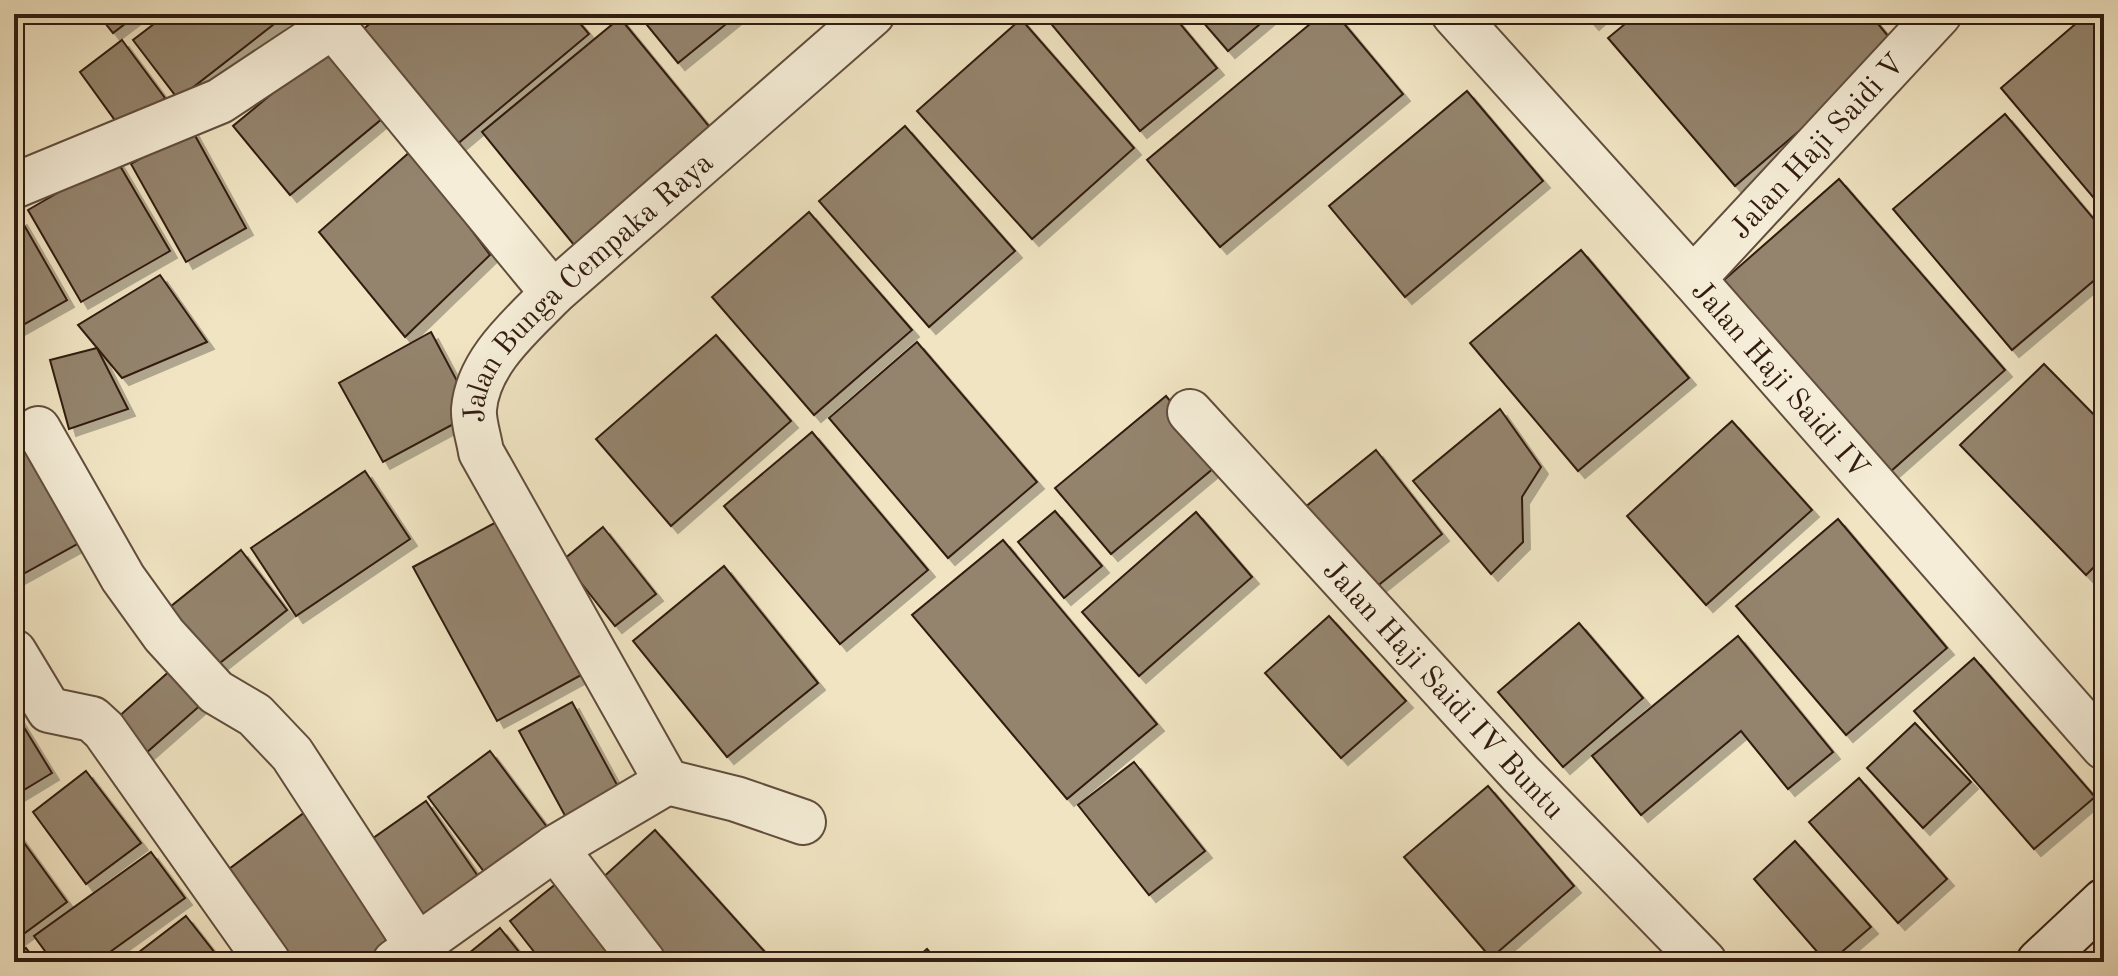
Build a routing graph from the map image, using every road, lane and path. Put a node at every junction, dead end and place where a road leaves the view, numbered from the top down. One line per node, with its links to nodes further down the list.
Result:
1 (872, 14): 7 (street, Jalan Bunga Cempaka Raya)
2 (1454, 14): 6 (street, Jalan Haji Saidi IV)
3 (1939, 14): 6 (street, Jalan Haji Saidi V)
4 (328, 20): 5 (street); 7 (street)
5 (14, 186)
6 (1693, 279): 11 (street, Jalan Haji Saidi IV)
7 (553, 293): 12 (street, Jalan Bunga Cempaka Raya)
8 (1190, 412): 19 (street, Jalan Haji Saidi IV Buntu)
9 (38, 429): 16 (street)
10 (14, 652): 17 (street)
11 (2104, 747)
12 (667, 782): 13 (street); 14 (street)
13 (803, 822)
14 (555, 848): 16 (street); 18 (street)
15 (2104, 901): 20 (street)
16 (406, 954)
17 (268, 962)
18 (643, 962)
19 (1704, 962)
20 (2039, 962)

